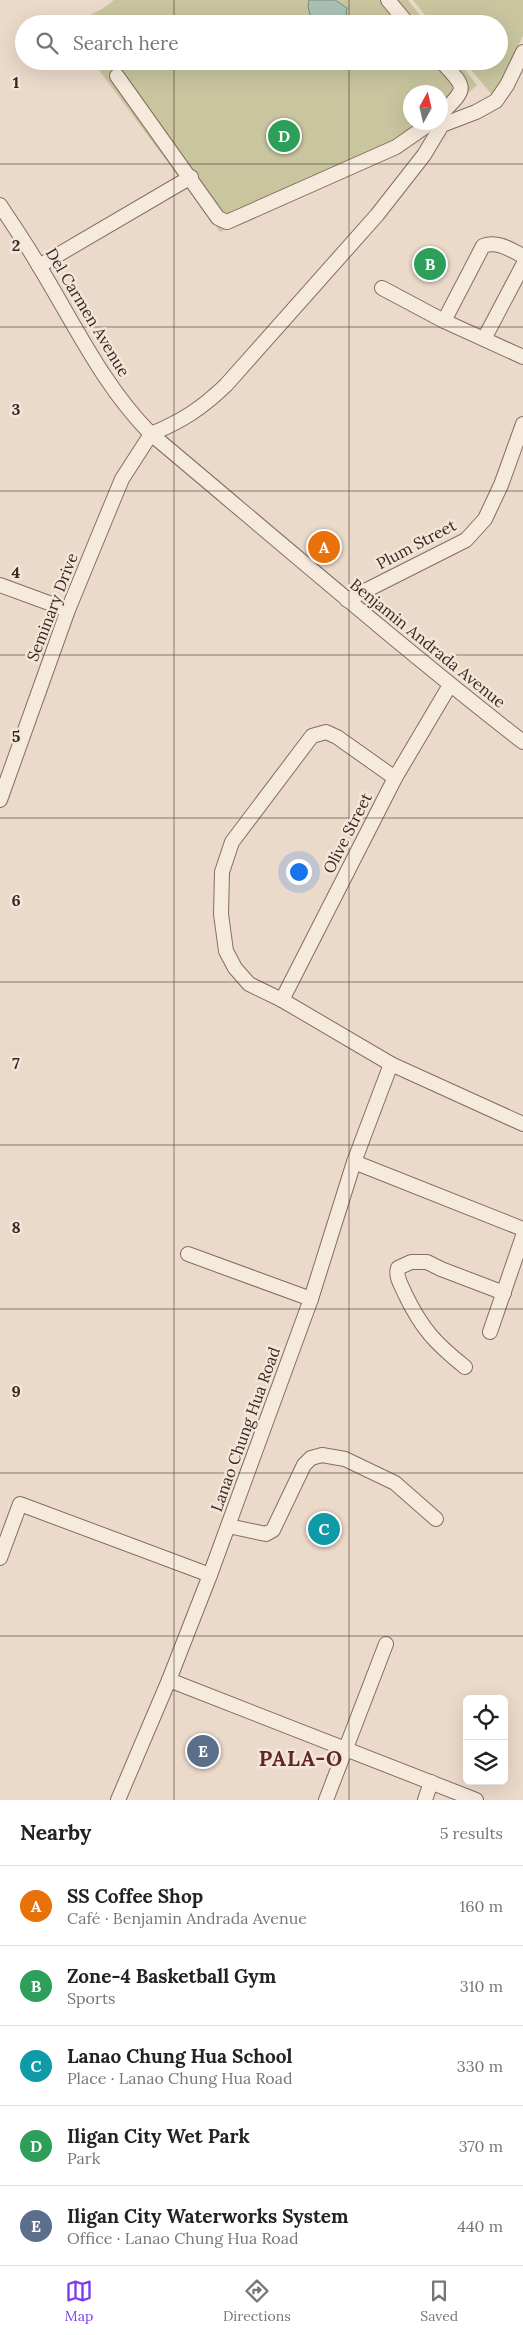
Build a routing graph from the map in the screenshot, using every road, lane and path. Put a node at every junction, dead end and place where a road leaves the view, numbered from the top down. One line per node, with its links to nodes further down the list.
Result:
1 (388, 0): 2 (street)
2 (400, 15)
3 (523, 52): 7 (street)
4 (449, 70): 6 (street)
5 (117, 76): 10 (street)
6 (448, 110)
7 (448, 119)
8 (423, 130): 10 (street)
9 (434, 130): 20 (street)
10 (191, 178): 14 (street)
11 (0, 205): 14 (street, Del Carmen Avenue)
12 (523, 256): 16 (street)
13 (523, 265): 17 (street)
14 (39, 266): 20 (street, Del Carmen Avenue)
15 (382, 288): 16 (street)
16 (444, 321): 17 (street)
17 (484, 339): 18 (street)
18 (523, 356)
19 (523, 424): 22 (street, Plum Street)
20 (151, 434): 22 (street, Benjamin Andrada Avenue); 23 (street, Seminary Drive)
21 (0, 585): 23 (street)
22 (347, 600): 24 (street, Benjamin Andrada Avenue)
23 (68, 610): 27 (street, Seminary Drive)
24 (450, 685): 25 (street, Benjamin Andrada Avenue); 26 (street, Olive Street)
25 (523, 742)
26 (395, 778): 28 (street, Olive Street); 28 (street)
27 (0, 800)
28 (282, 1000): 29 (street)
29 (390, 1064): 30 (street); 31 (street, Lanao Chung Hua Road)
30 (523, 1124)
31 (354, 1162): 32 (street); 36 (street, Lanao Chung Hua Road)
32 (523, 1229)
33 (523, 1236): 35 (street)
34 (188, 1254): 36 (street)
35 (504, 1292): 37 (street); 38 (street)
36 (311, 1299): 40 (street, Lanao Chung Hua Road)
37 (490, 1332)
38 (464, 1366)
39 (436, 1519): 40 (street)
40 (228, 1526): 42 (street, Lanao Chung Hua Road)
41 (0, 1558): 42 (street)
42 (210, 1575): 44 (street, Lanao Chung Hua Road)
43 (386, 1644): 45 (street)
44 (169, 1680): 45 (street); 47 (street, Lanao Chung Hua Road)
45 (346, 1749): 46 (street); 48 (street)
46 (431, 1782): 49 (street); 50 (street)
47 (118, 1800)
48 (326, 1800)
49 (424, 1800)
50 (476, 1800)

